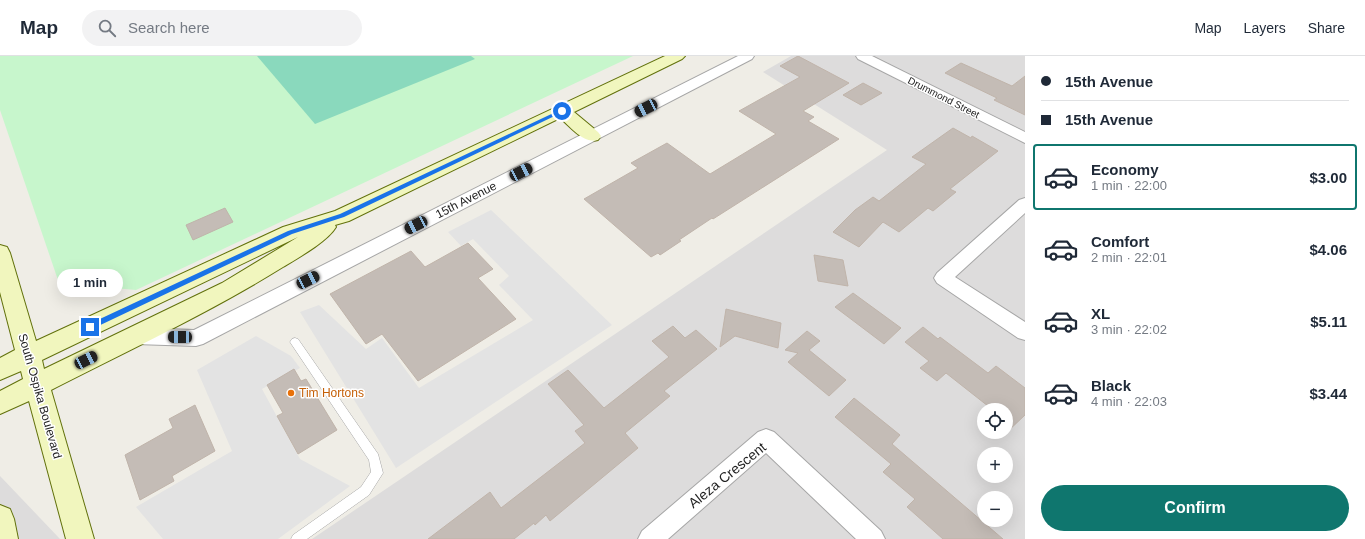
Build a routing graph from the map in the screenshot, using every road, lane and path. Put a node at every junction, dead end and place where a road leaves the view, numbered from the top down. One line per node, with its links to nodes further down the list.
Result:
1 (677, 56): 4 (main road, 15th Avenue)
2 (748, 56): 5 (street, 15th Avenue)
3 (862, 56): 6 (street, Drummond Street)
4 (562, 111): 5 (main road); 8 (main road, 15th Avenue)
5 (592, 136): 11 (street, 15th Avenue)
6 (1025, 138)
7 (1025, 204): 10 (street)
8 (342, 216): 11 (main road, 15th Avenue); 13 (main road, 15th Avenue)
9 (0, 253): 13 (main road, South Ospika Boulevard)
10 (1025, 332)
11 (135, 336): 15 (main road, 15th Avenue)
12 (295, 342): 20 (lane)
13 (29, 356): 14 (main road, 15th Avenue); 15 (main road, South Ospika Boulevard)
14 (0, 369)
15 (37, 385): 16 (main road, 15th Avenue); 19 (main road, South Ospika Boulevard)
16 (0, 403)
17 (0, 519): 18 (main road)
18 (4, 539)
19 (80, 539)
20 (298, 539)
21 (650, 539): 22 (street, Aleza Crescent)
22 (873, 539)

